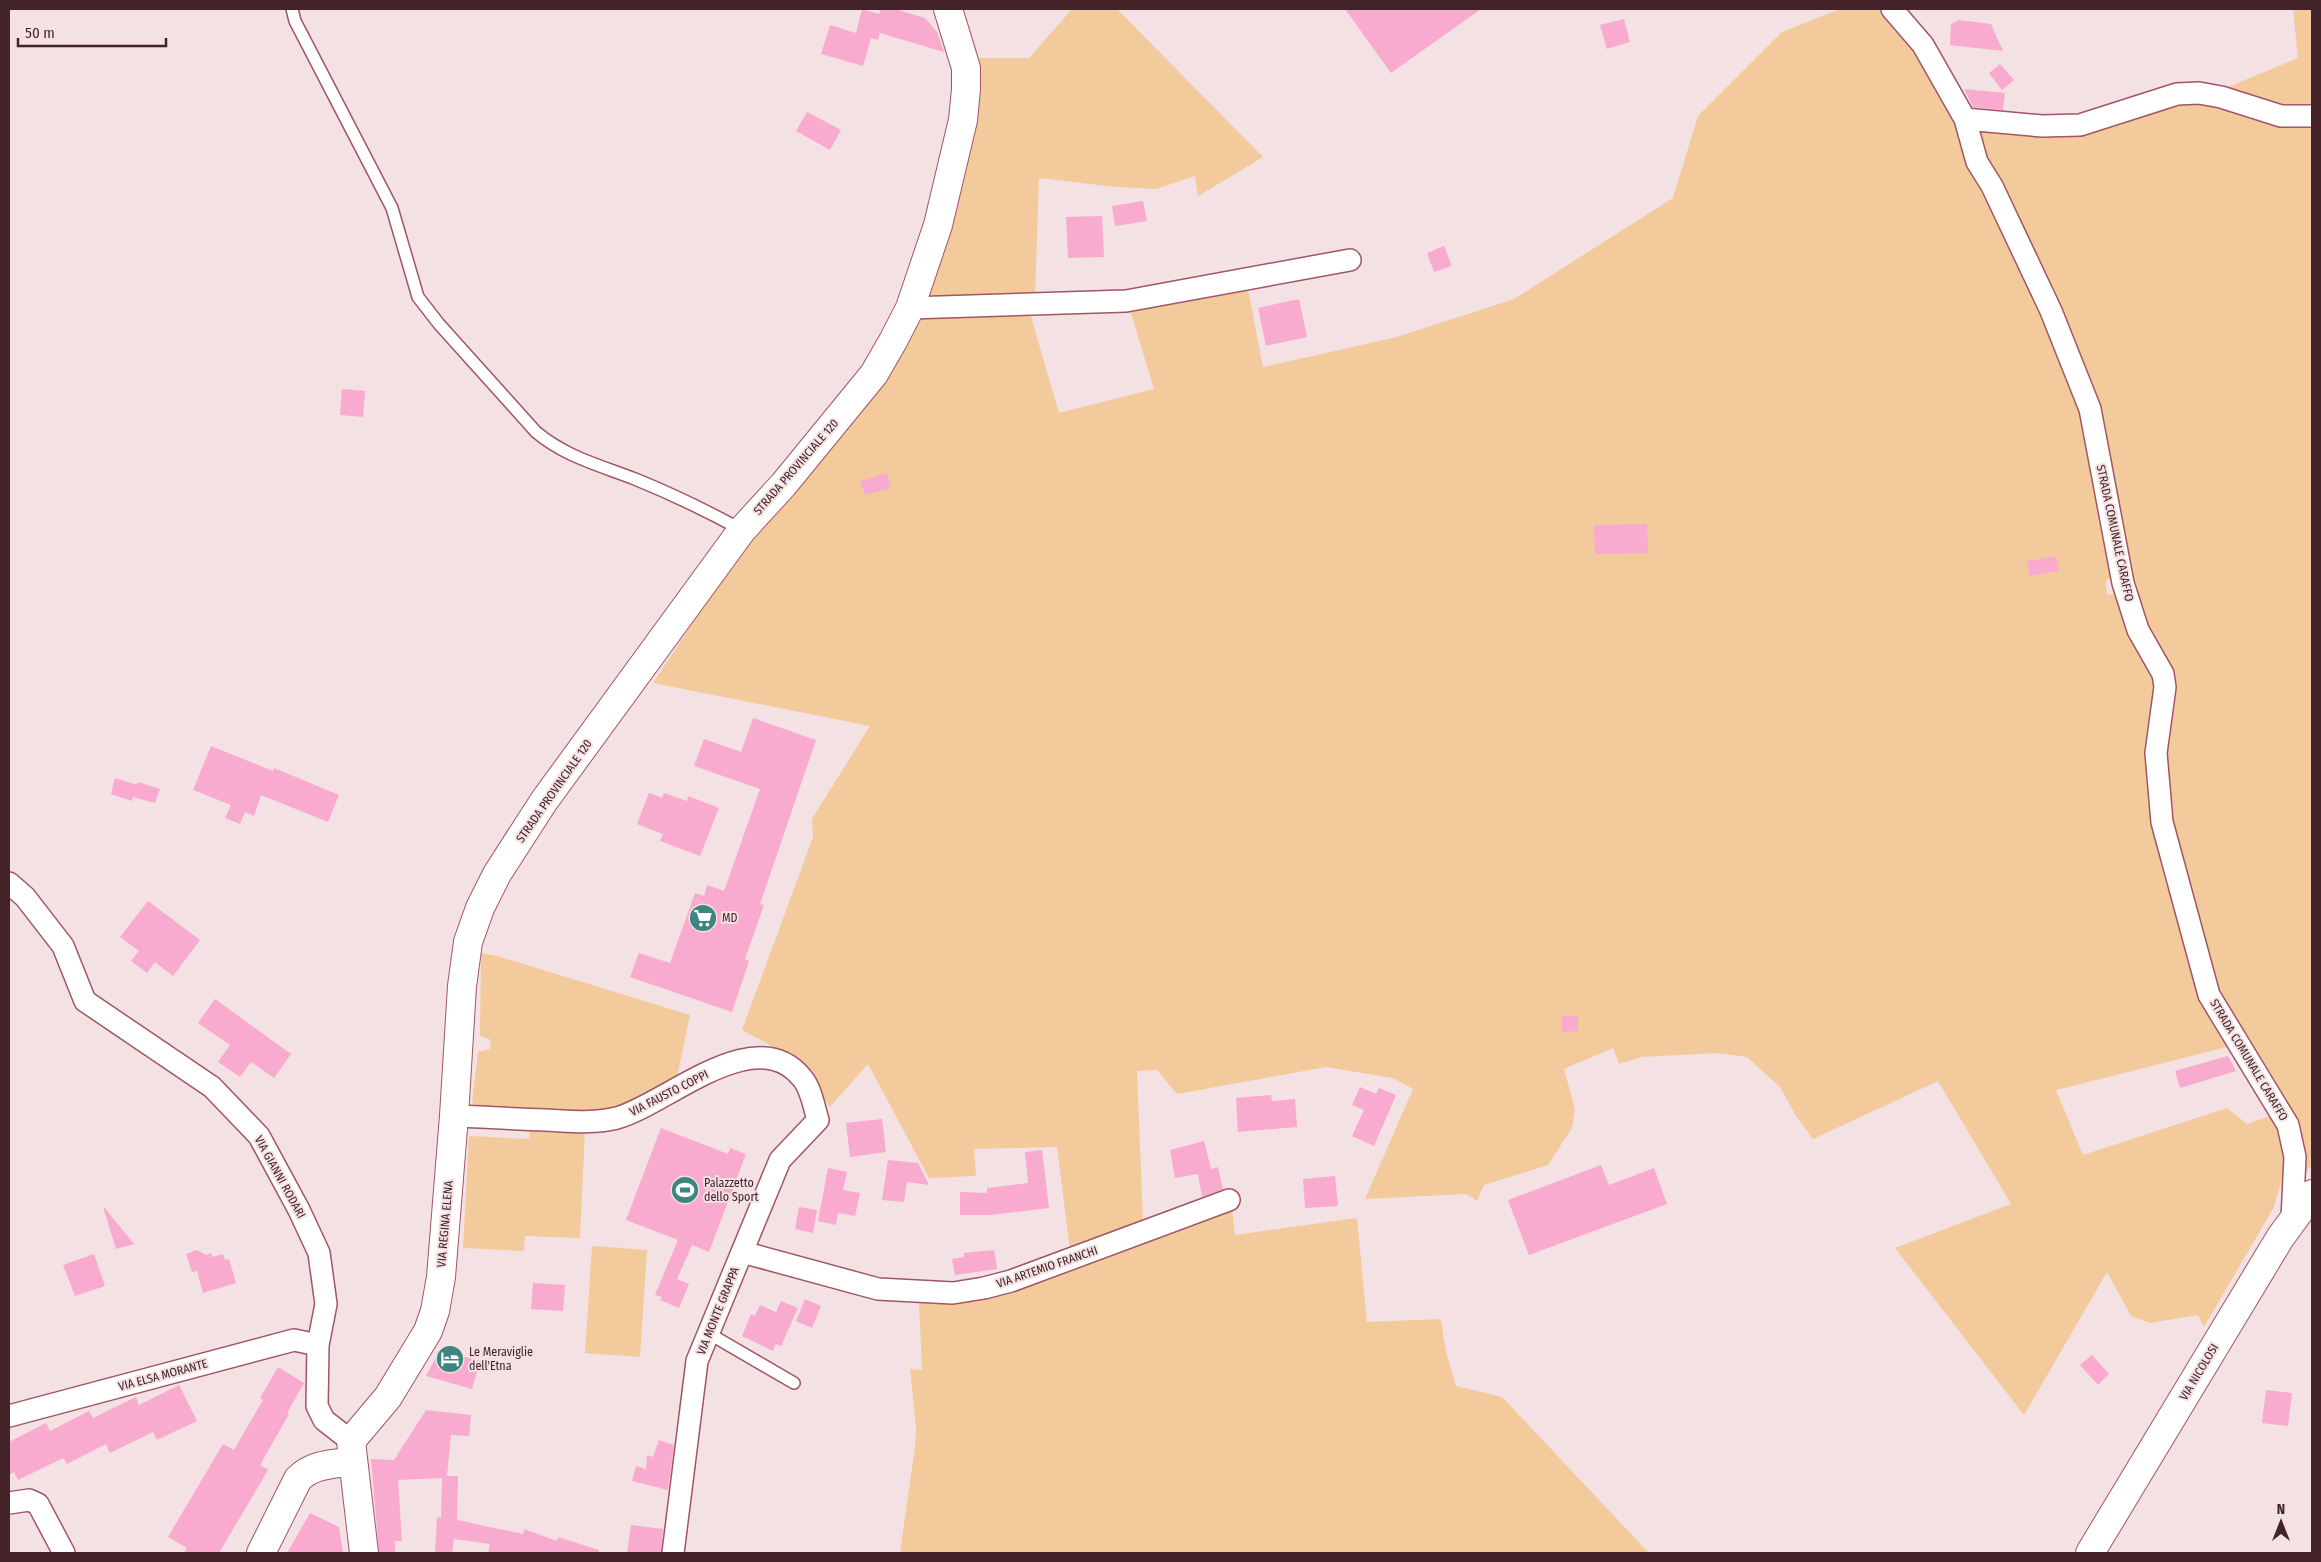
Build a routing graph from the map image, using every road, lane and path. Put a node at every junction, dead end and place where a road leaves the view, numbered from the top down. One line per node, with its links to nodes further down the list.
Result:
1 (292, 9): 8 (lane)
2 (948, 9): 7 (street, STRADA PROVINCIALE 120)
3 (1892, 9): 5 (street, STRADA COMUNALE CARAFFO)
4 (2312, 116): 5 (street)
5 (1965, 119): 15 (street, STRADA COMUNALE CARAFFO)
6 (1350, 260): 7 (street)
7 (910, 308): 8 (street, STRADA PROVINCIALE 120)
8 (742, 530): 9 (street, STRADA PROVINCIALE 120)
9 (497, 874): 11 (street, VIA REGINA ELENA)
10 (9, 883): 18 (street, VIA GIANNI RODARI)
11 (454, 1116): 12 (street, VIA FAUSTO COPPI); 21 (street, VIA REGINA ELENA)
12 (818, 1120): 16 (street, VIA MONTE GRAPPA)
13 (2312, 1194): 15 (street, VIA NICOLOSI)
14 (1229, 1200): 16 (street, VIA ARTEMIO FRANCHI)
15 (2292, 1219): 27 (street, VIA NICOLOSI)
16 (742, 1252): 17 (street, VIA MONTE GRAPPA)
17 (708, 1333): 19 (lane); 26 (street, VIA MONTE GRAPPA)
18 (318, 1345): 20 (street, VIA ELSA MORANTE); 21 (street, VIA GIANNI RODARI)
19 (794, 1383)
20 (9, 1416)
21 (352, 1451): 24 (street); 25 (street)
22 (9, 1503): 23 (street)
23 (64, 1553)
24 (261, 1553)
25 (364, 1553)
26 (674, 1553)
27 (2090, 1553)

